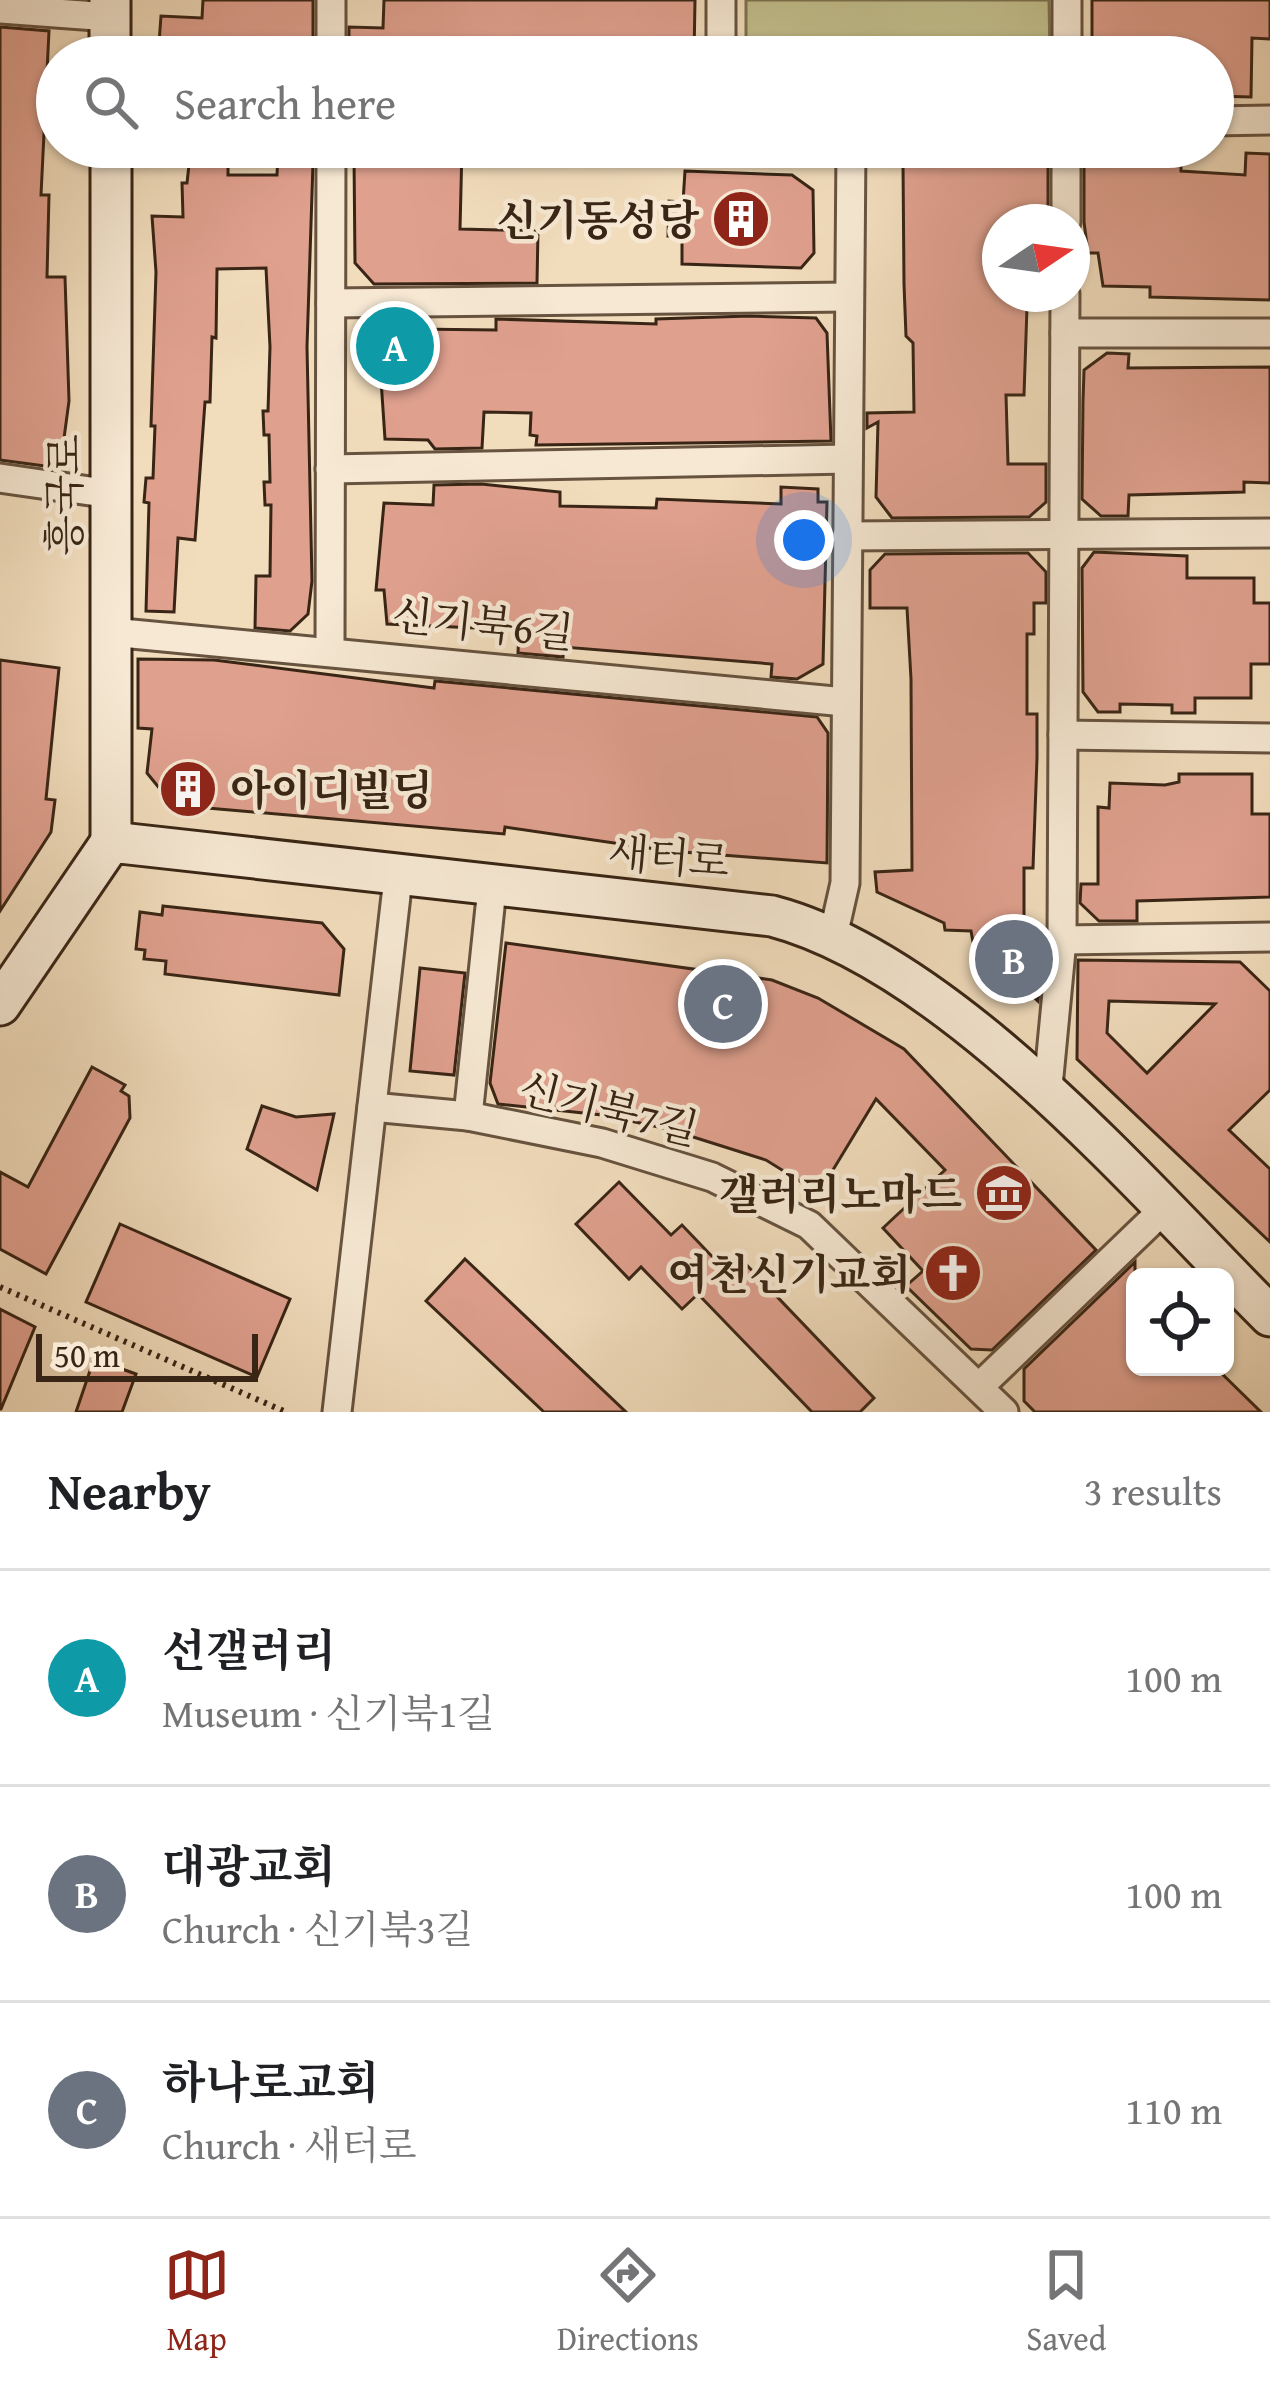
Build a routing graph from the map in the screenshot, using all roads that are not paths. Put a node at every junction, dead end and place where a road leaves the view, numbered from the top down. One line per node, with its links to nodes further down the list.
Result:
1 (331, 0): 6 (street)
2 (721, 0): 7 (street)
3 (1067, 0): 8 (street)
4 (110, 8): 5 (street)
5 (0, 9)
6 (331, 36)
7 (721, 36)
8 (1066, 36)
9 (1270, 120): 10 (street)
10 (1234, 121)
11 (111, 168): 24 (street, 흥국로)
12 (331, 168): 17 (street)
13 (851, 168): 16 (street)
14 (1066, 168): 15 (street)
15 (1066, 204)
16 (849, 297): 17 (street); 21 (street)
17 (331, 303): 22 (street)
18 (1065, 312): 19 (street)
19 (1065, 333): 20 (street); 25 (street)
20 (1270, 333)
21 (848, 459): 22 (street); 27 (street)
22 (331, 469): 29 (street)
23 (0, 478): 24 (street)
24 (111, 494): 28 (street, 흥국로)
25 (1064, 532): 26 (street); 27 (street); 31 (street)
26 (1270, 533)
27 (847, 536): 30 (street)
28 (111, 632): 29 (street, 신기북6길); 33 (street, 흥국로)
29 (330, 650): 30 (street, 신기북6길)
30 (845, 702): 36 (street)
31 (1064, 735): 32 (street); 37 (street)
32 (1270, 738)
33 (111, 842): 34 (street, 새터로); 39 (street)
34 (398, 878): 35 (street, 새터로); 41 (street)
35 (492, 888): 36 (street, 새터로); 42 (street, 신기북7길)
36 (833, 936): 40 (street, 새터로)
37 (1062, 940): 38 (street); 40 (street)
38 (1265, 942)
39 (1, 1000)
40 (1047, 1096): 43 (street, 새터로)
41 (372, 1107): 42 (street, 신기북7길); 46 (street)
42 (468, 1116): 45 (street, 신기북7길)
43 (1163, 1210): 44 (street, 새터로); 45 (street)
44 (1270, 1316)
45 (979, 1387): 47 (street, 신기북7길)
46 (337, 1412)
47 (1004, 1412)

